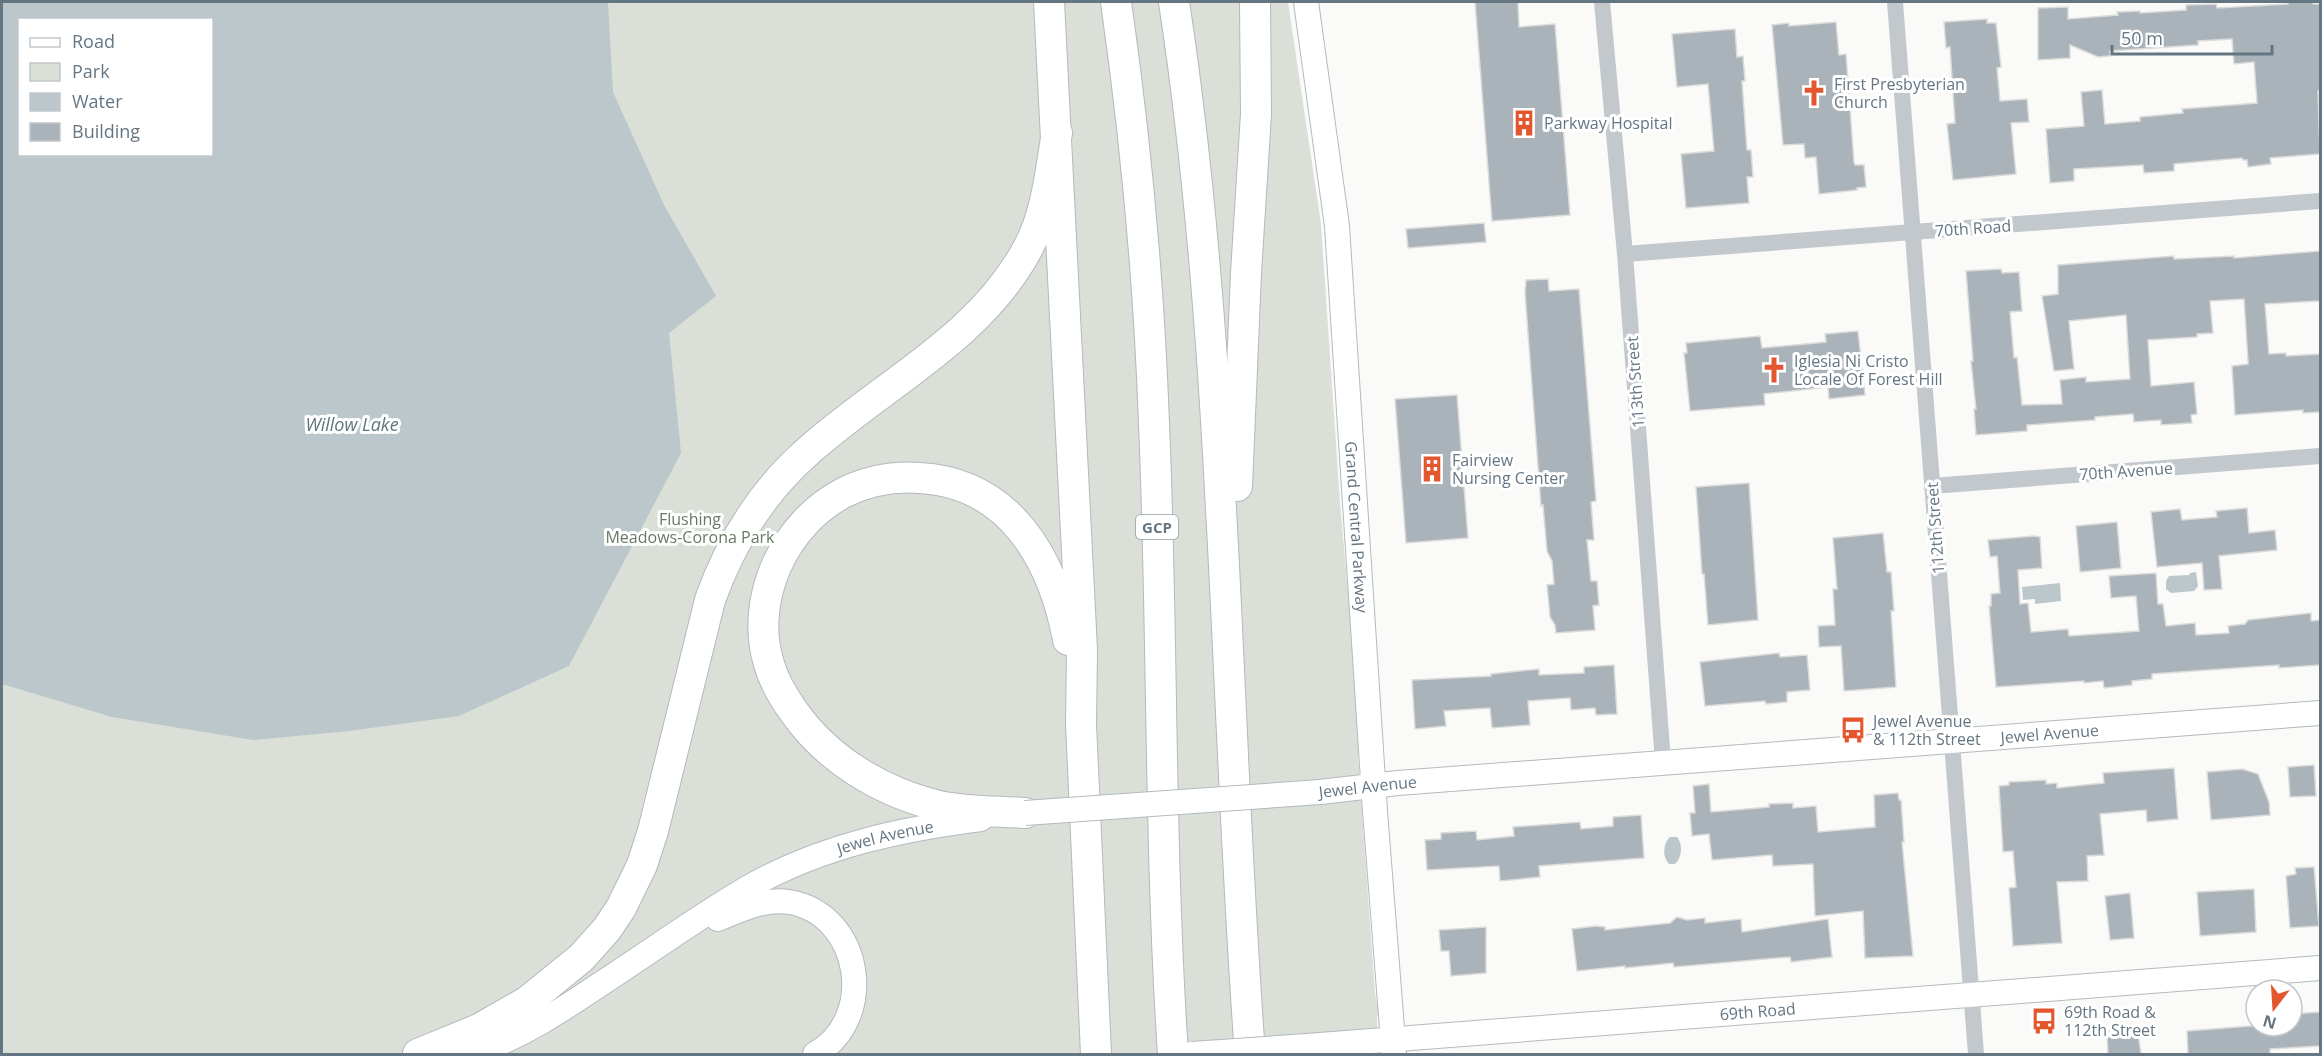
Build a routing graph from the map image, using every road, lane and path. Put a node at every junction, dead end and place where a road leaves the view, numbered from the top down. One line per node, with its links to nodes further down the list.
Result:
1 (1049, 2): 8 (highway)
2 (1116, 2): 29 (highway, GCP)
3 (1174, 2): 14 (highway)
4 (1255, 2): 14 (highway)
5 (1306, 2): 19 (street, Grand Central Parkway)
6 (1602, 2): 11 (street, 113th Street)
7 (1895, 2): 10 (street, 112th Street)
8 (1057, 133): 16 (highway); 25 (highway)
9 (2320, 201): 10 (street, 70th Road)
10 (1912, 232): 11 (street, 70th Road); 13 (street, 112th Street)
11 (1625, 254): 18 (street, 113th Street)
12 (2320, 456): 13 (street, 70th Avenue)
13 (1932, 486): 17 (street, 112th Street)
14 (1229, 690): 31 (highway)
15 (2320, 713): 17 (street, Jewel Avenue)
16 (1081, 724): 20 (highway); 28 (highway)
17 (1952, 741): 18 (street, Jewel Avenue); 23 (street, 112th Street)
18 (1663, 762): 19 (street, Jewel Avenue)
19 (1375, 786): 20 (street, Jewel Avenue, bridge); 24 (street, Grand Central Parkway)
20 (1025, 813): 21 (street, Jewel Avenue)
21 (664, 942): 26 (street, Jewel Avenue); 27 (street)
22 (2320, 968): 23 (street, 69th Road)
23 (1971, 995): 24 (street, 69th Road); 32 (street, 112th Street)
24 (1394, 1047): 30 (street, 69th Road, bridge)
25 (418, 1054)
26 (472, 1054)
27 (815, 1054)
28 (1096, 1054)
29 (1173, 1054)
30 (1192, 1054)
31 (1250, 1054)
32 (1976, 1054)

